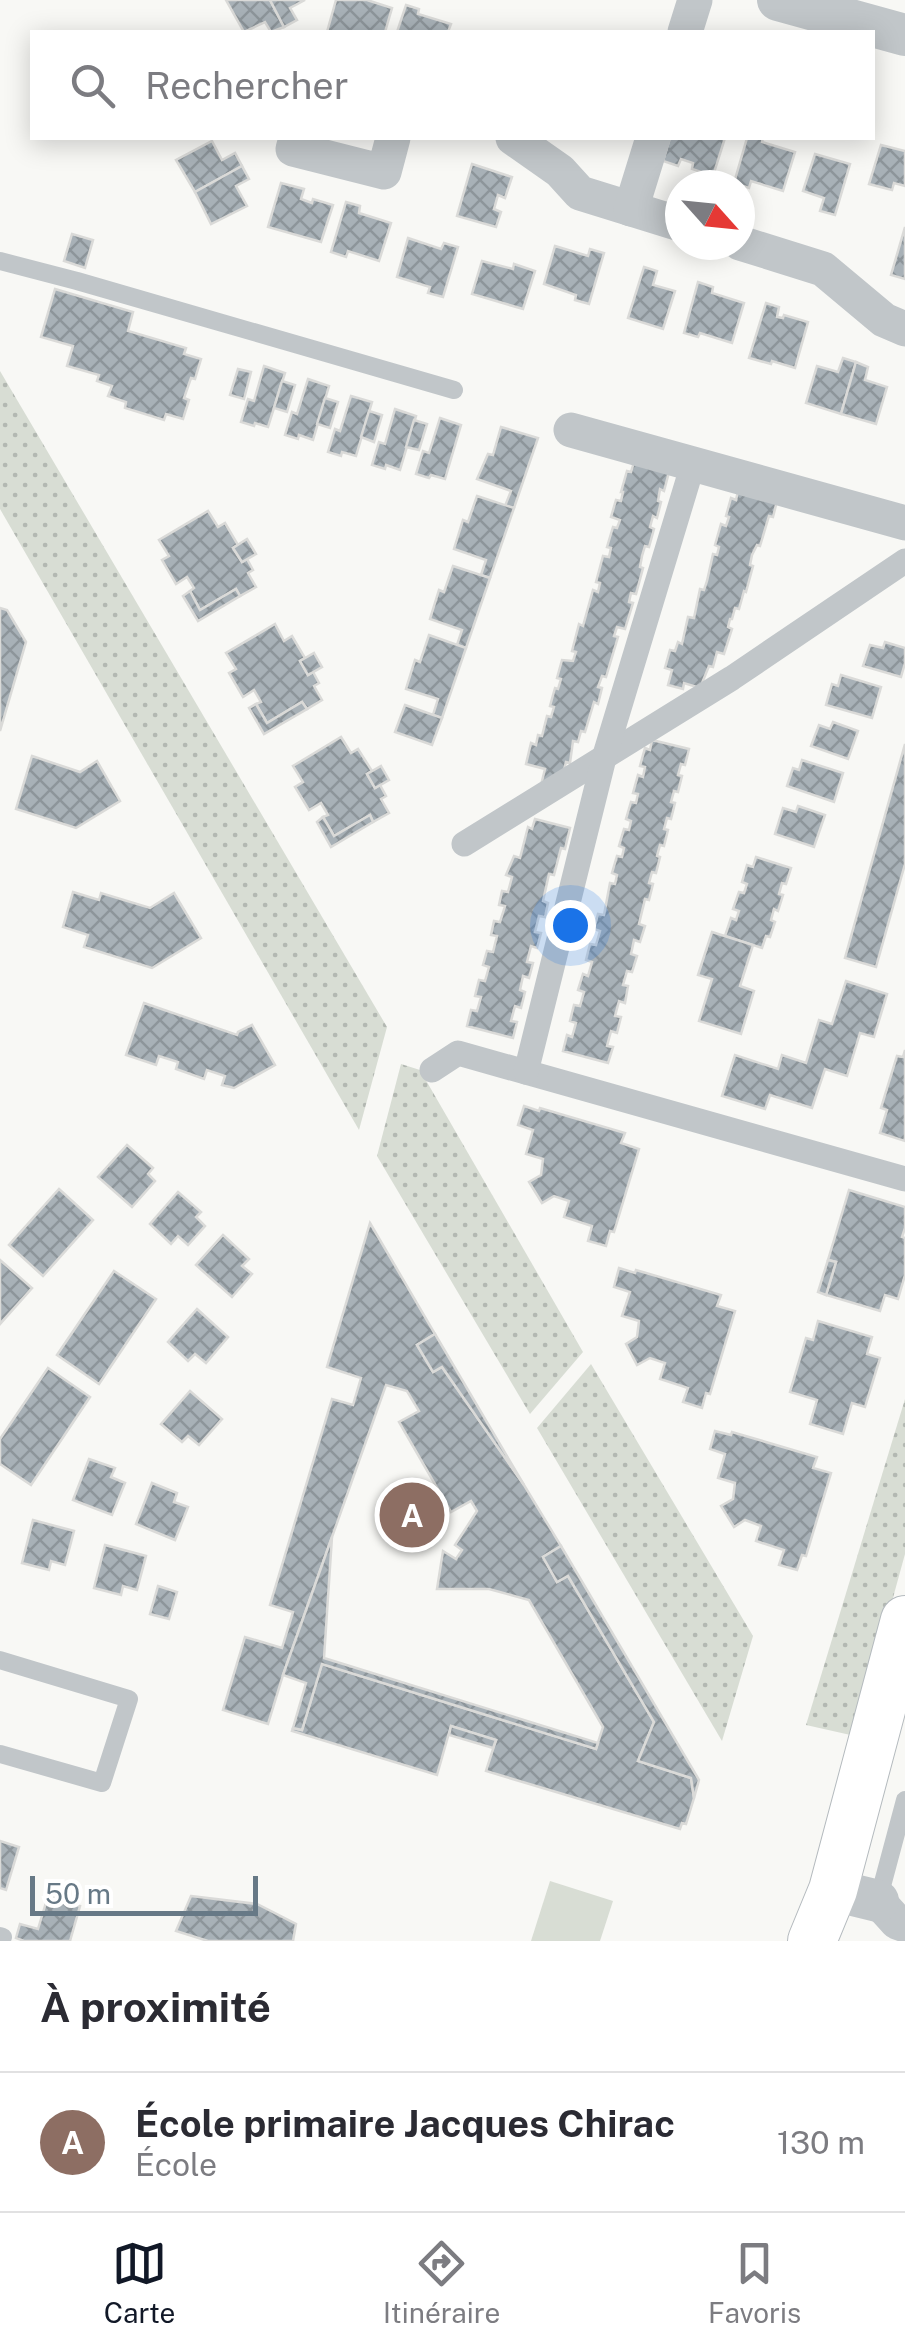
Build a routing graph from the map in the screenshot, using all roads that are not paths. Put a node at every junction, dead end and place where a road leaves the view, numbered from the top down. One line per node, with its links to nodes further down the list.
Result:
1 (694, 0): 3 (street)
2 (778, 0): 4 (street)
3 (686, 30)
4 (905, 36)
5 (295, 140): 6 (street)
6 (393, 140)
7 (516, 140): 9 (street)
8 (652, 140): 9 (street)
9 (631, 209): 10 (street)
10 (665, 219)
11 (755, 248): 13 (street)
12 (0, 260): 14 (lane)
13 (905, 329)
14 (454, 390)
15 (571, 430): 16 (street)
16 (693, 464): 17 (street); 19 (street)
17 (905, 523)
18 (905, 561): 19 (street)
19 (604, 758): 20 (street); 22 (street)
20 (464, 844)
21 (432, 1070): 22 (street)
22 (526, 1072): 23 (street)
23 (905, 1179)
24 (905, 1620): 28 (main road)
25 (0, 1660): 26 (lane)
26 (0, 1754)
27 (905, 1800): 29 (lane)
28 (832, 1890): 29 (street); 30 (main road)
29 (891, 1913)
30 (812, 1941)

